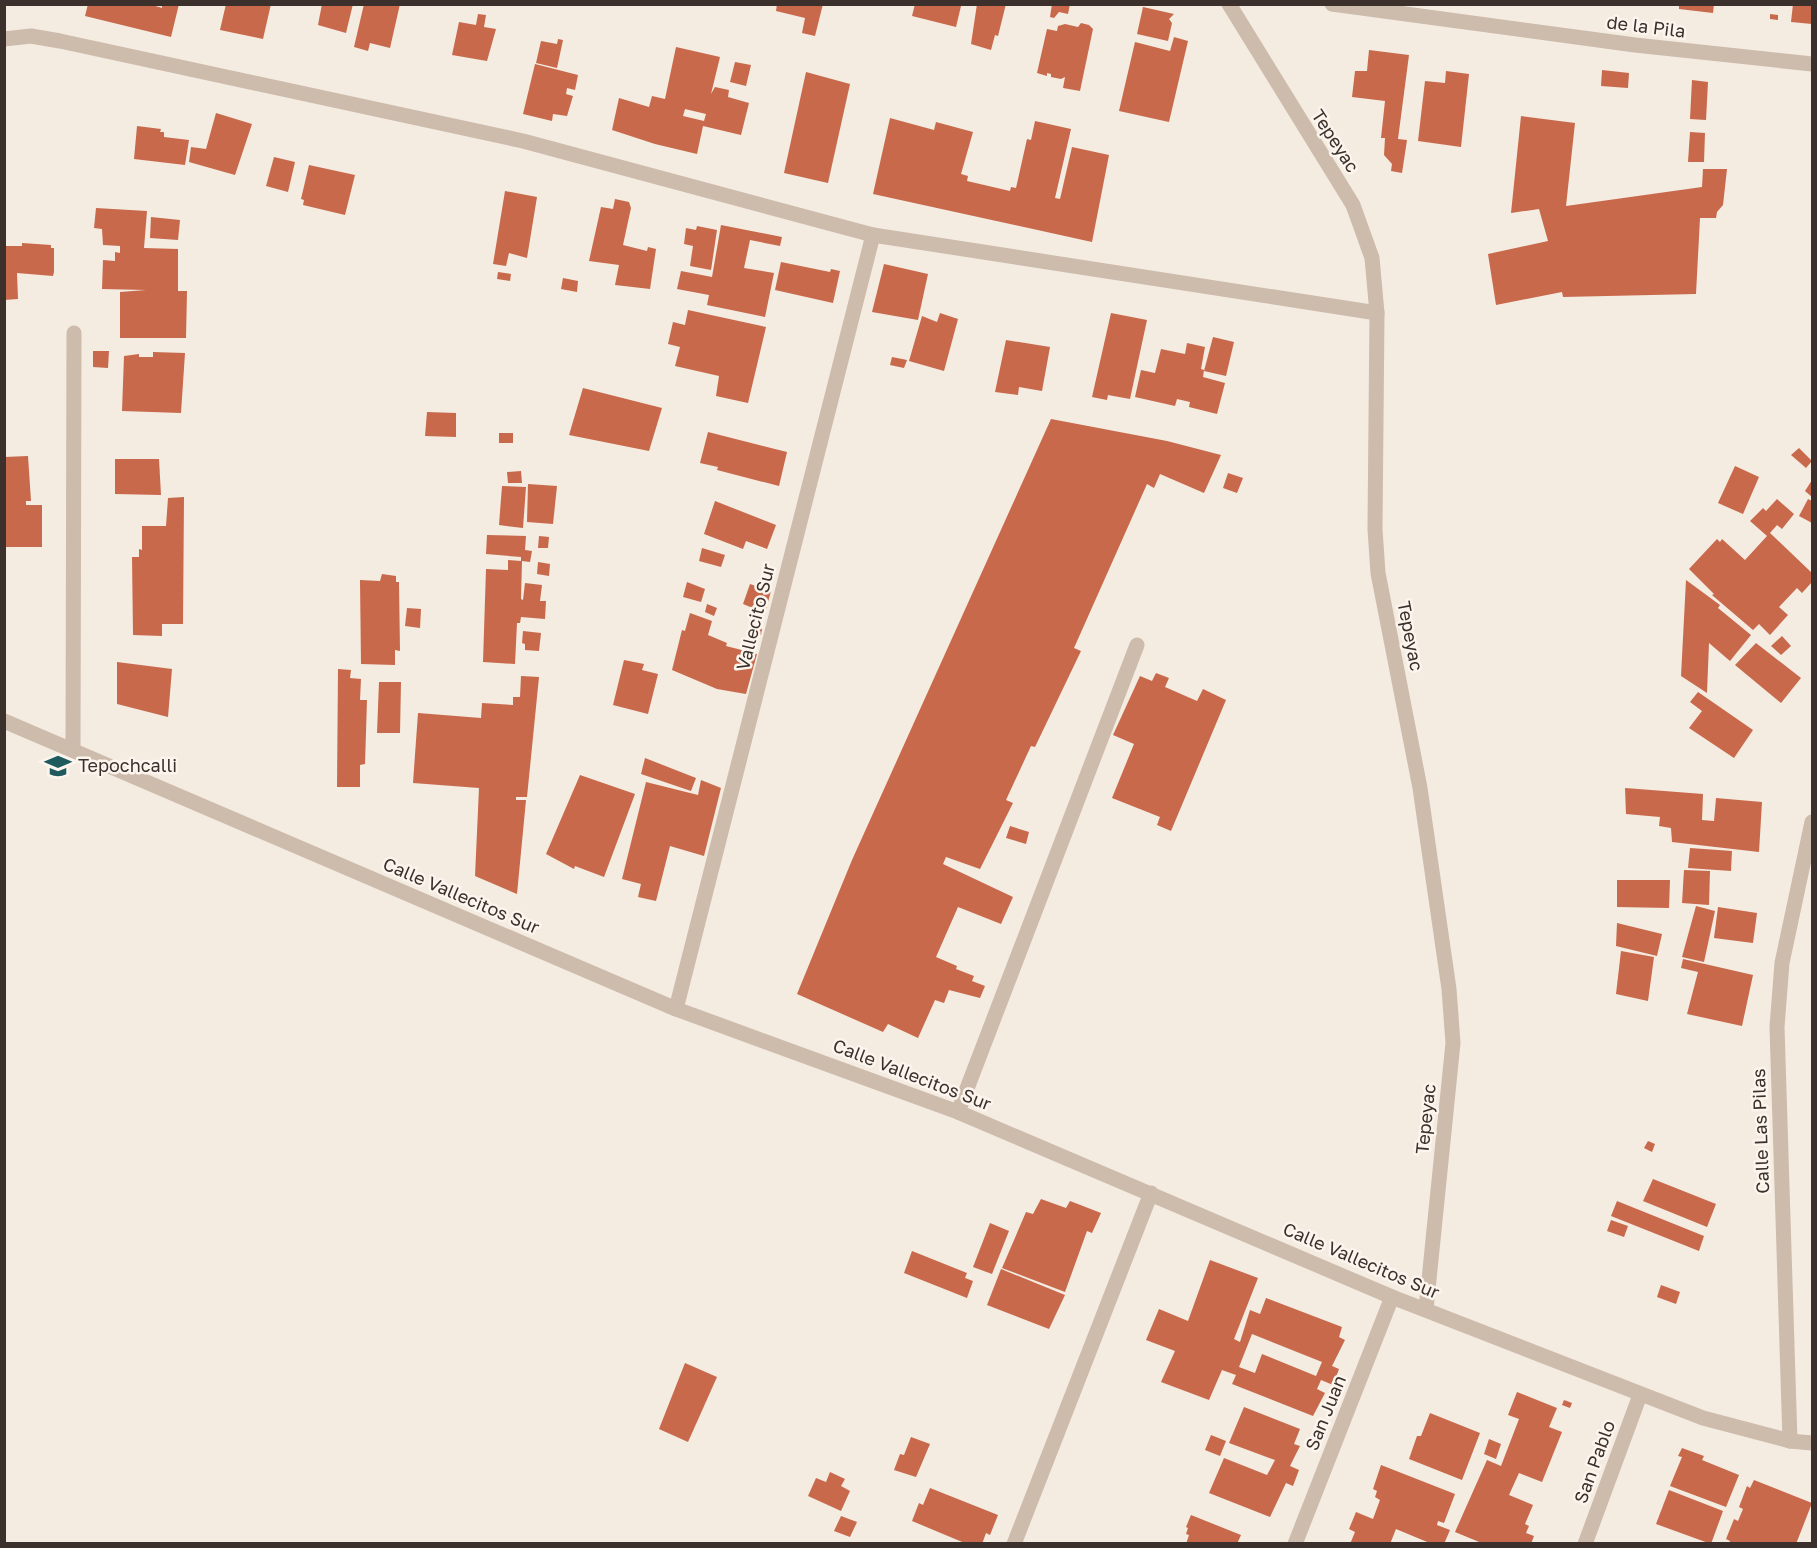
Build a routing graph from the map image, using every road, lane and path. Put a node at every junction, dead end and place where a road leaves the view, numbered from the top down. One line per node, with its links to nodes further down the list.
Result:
1 (1229, 4): 6 (street, Tepeyac)
2 (1332, 4): 4 (street, de la Pila)
3 (4, 39): 5 (street)
4 (1812, 64)
5 (873, 235): 6 (street); 12 (street, Vallecito Sur)
6 (1377, 313): 16 (street, Tepeyac)
7 (74, 333): 10 (street)
8 (1137, 645): 13 (street)
9 (4, 721): 10 (street, Calle Vallecitos Sur)
10 (73, 750): 12 (street, Calle Vallecitos Sur)
11 (1812, 822): 18 (street, Calle Las Pilas)
12 (676, 1009): 13 (street, Calle Vallecitos Sur)
13 (958, 1112): 14 (street, Calle Vallecitos Sur)
14 (1151, 1193): 15 (street, Calle Vallecitos Sur); 20 (street)
15 (1392, 1297): 16 (street, Calle Vallecitos Sur); 21 (street, San Juan)
16 (1426, 1309): 17 (street, Calle Vallecitos Sur)
17 (1640, 1395): 18 (street, Calle Vallecitos Sur); 22 (street, San Pablo)
18 (1790, 1441): 19 (street, Calle Vallecitos Sur)
19 (1812, 1443)
20 (1014, 1544)
21 (1295, 1544)
22 (1585, 1544)

